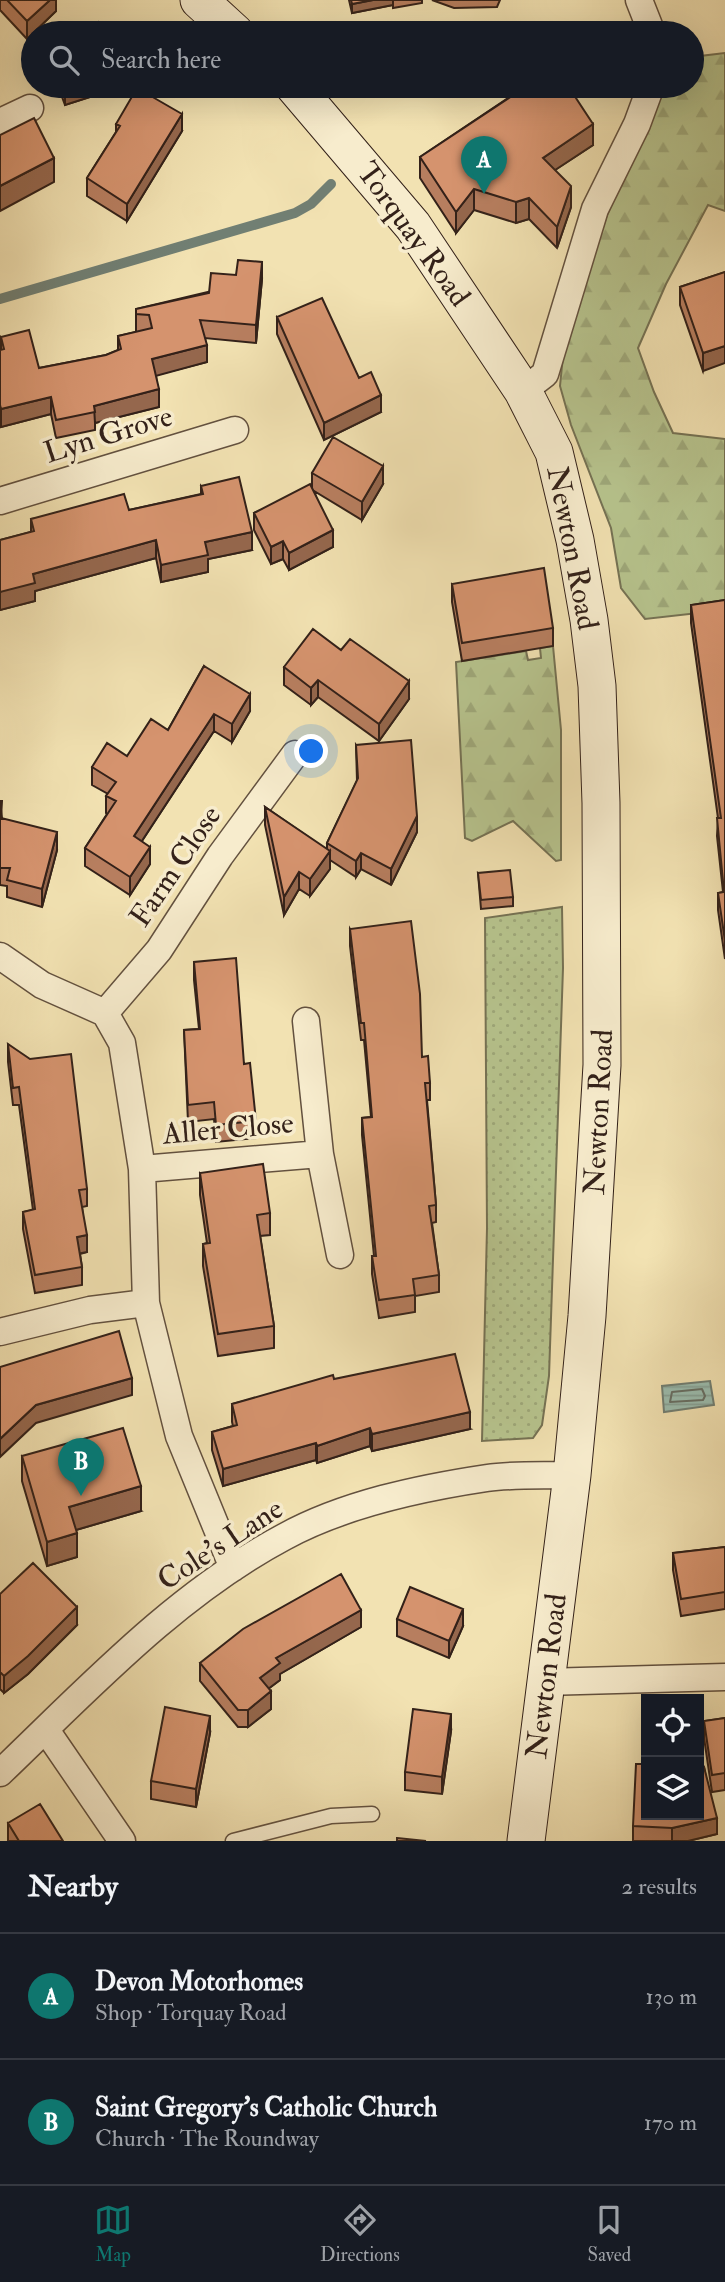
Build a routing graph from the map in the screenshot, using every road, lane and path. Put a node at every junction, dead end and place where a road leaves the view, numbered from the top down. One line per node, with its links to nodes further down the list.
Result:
1 (198, 0): 3 (street)
2 (639, 0): 4 (street)
3 (222, 21)
4 (647, 21)
5 (304, 98): 9 (street, Torquay Road)
6 (647, 98): 9 (street)
7 (30, 108): 8 (street)
8 (0, 122)
9 (523, 391): 21 (street, Newton Road)
10 (235, 430): 11 (street, Lyn Grove)
11 (0, 501)
12 (295, 754): 14 (street, Farm Close)
13 (0, 956): 14 (street)
14 (105, 1013): 17 (street)
15 (306, 1021): 16 (street, Aller Close)
16 (320, 1154): 17 (street, Aller Close); 18 (street, Aller Close)
17 (142, 1169): 19 (street)
18 (340, 1255)
19 (146, 1303): 20 (street); 22 (street)
20 (0, 1332)
21 (572, 1475): 22 (street, Cole's Lane); 24 (street, Newton Road)
22 (233, 1568): 25 (street, Cole's Lane)
23 (725, 1676): 24 (street)
24 (544, 1682): 30 (street, Newton Road)
25 (46, 1730): 26 (street, Cole's Lane); 28 (street)
26 (0, 1773)
27 (372, 1814): 29 (lane)
28 (122, 1841)
29 (233, 1841)
30 (526, 1841)

